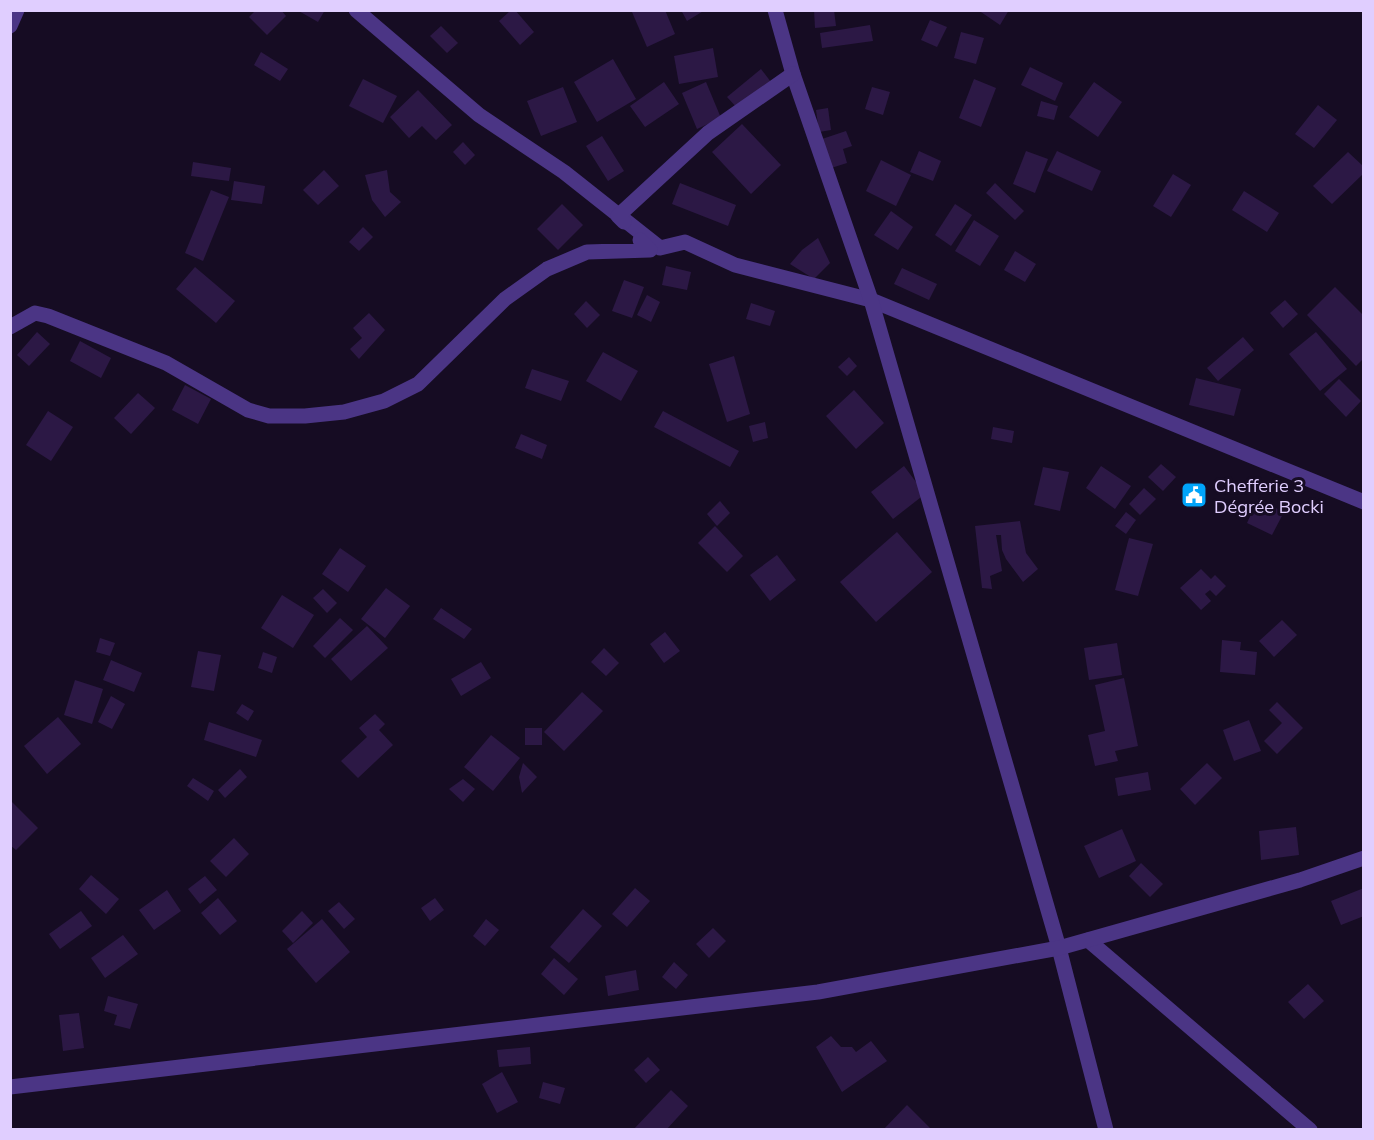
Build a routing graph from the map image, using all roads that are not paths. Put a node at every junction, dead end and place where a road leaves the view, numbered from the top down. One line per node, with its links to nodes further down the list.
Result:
1 (17, 10): 4 (street)
2 (356, 10): 6 (street)
3 (776, 10): 5 (street)
4 (10, 26)
5 (793, 75): 6 (street); 7 (street)
6 (618, 216): 7 (street); 8 (street)
7 (871, 300): 9 (street); 12 (street)
8 (10, 327)
9 (1364, 502)
10 (1364, 858): 11 (street)
11 (1088, 940): 12 (street); 15 (street)
12 (1059, 948): 13 (street); 14 (street)
13 (10, 1087)
14 (1106, 1130)
15 (1310, 1130)

